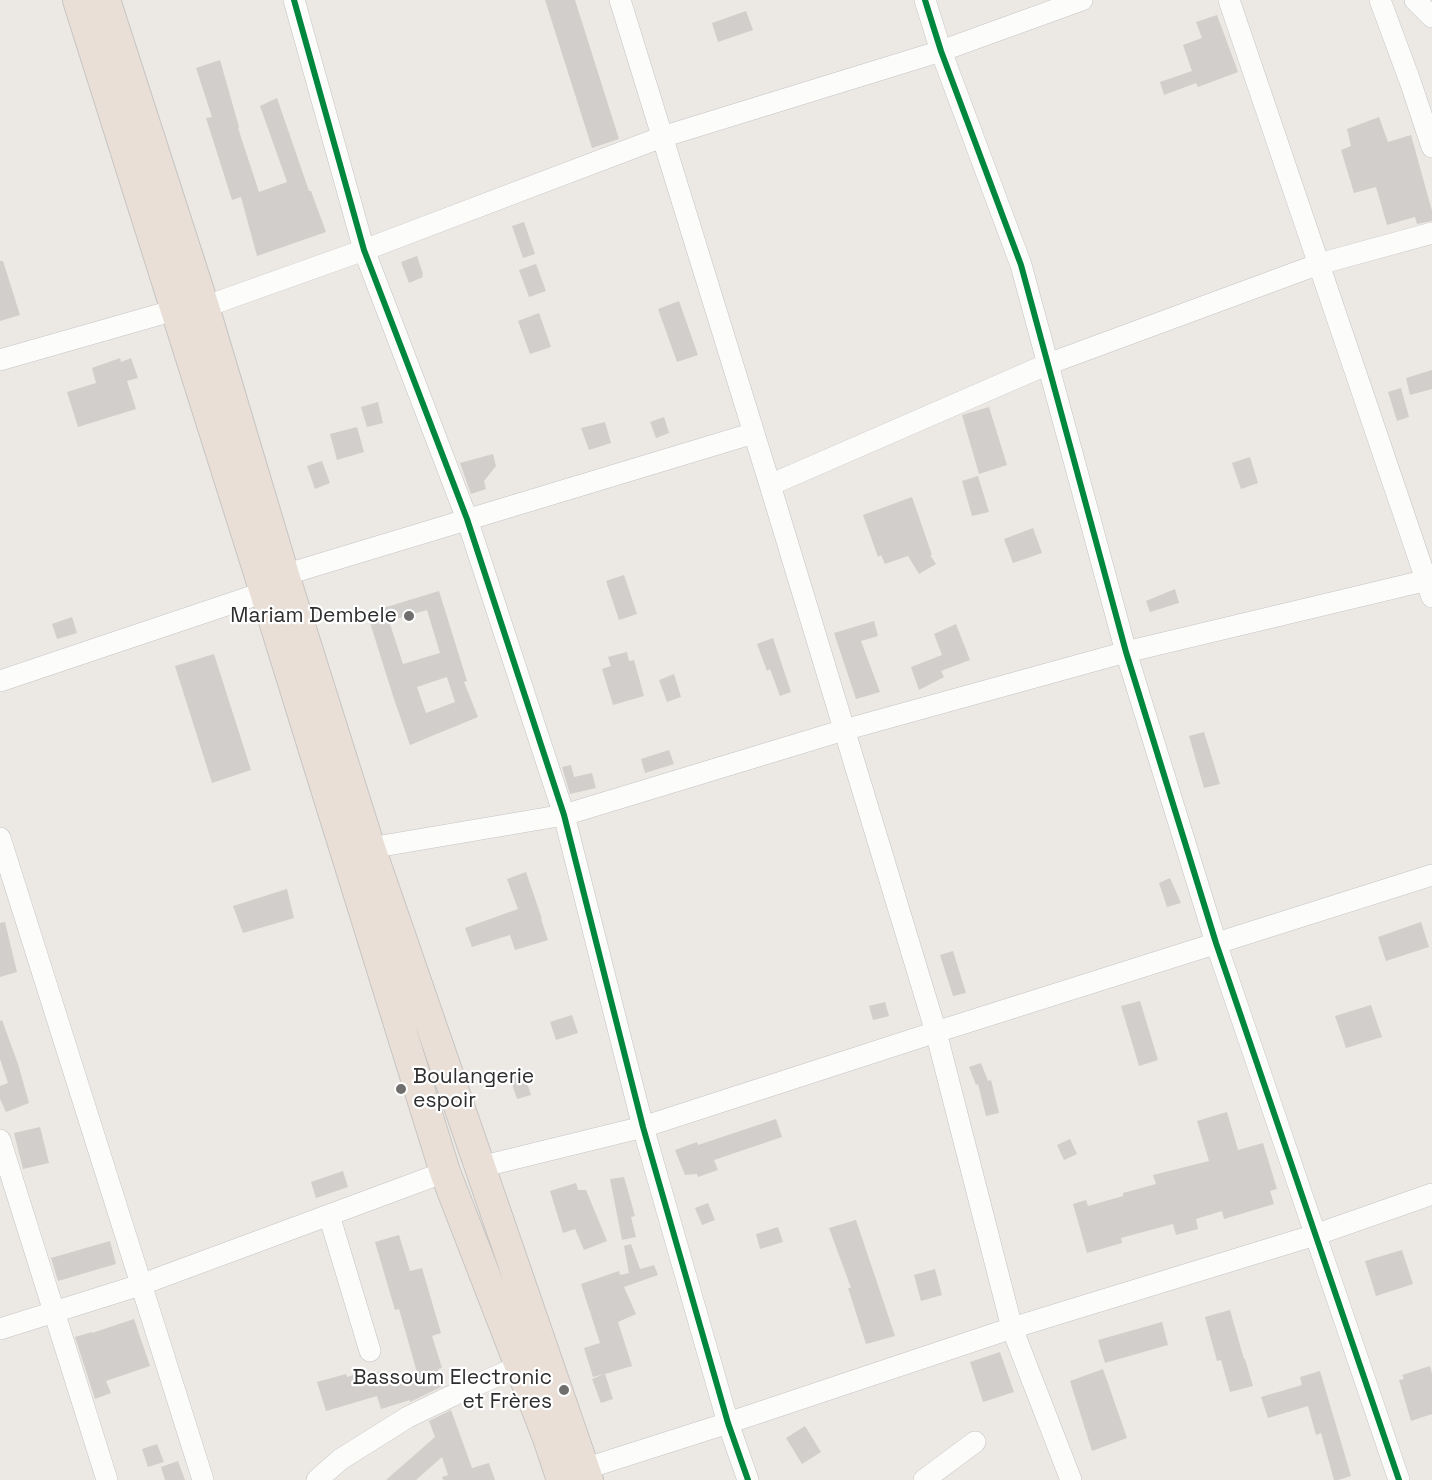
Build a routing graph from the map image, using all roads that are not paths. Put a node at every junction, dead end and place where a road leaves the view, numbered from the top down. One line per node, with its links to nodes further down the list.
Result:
1 (78, 0): 17 (highway)
2 (105, 0): 17 (highway)
3 (294, 0): 15 (street)
4 (620, 0): 12 (street)
5 (925, 0): 11 (street)
6 (1082, 0): 11 (street)
7 (1229, 0): 16 (street)
8 (1380, 0): 13 (street)
9 (1415, 0): 10 (street)
10 (1432, 17)
11 (941, 51): 12 (street); 19 (street)
12 (662, 137): 15 (street); 20 (street)
13 (1432, 147)
14 (1432, 233): 16 (street)
15 (364, 250): 17 (street); 22 (street)
16 (1319, 264): 19 (street); 24 (street)
17 (190, 308): 18 (street); 23 (highway)
18 (0, 360)
19 (1048, 364): 21 (street); 25 (street)
20 (754, 433): 21 (street); 22 (street)
21 (770, 485): 27 (street)
22 (467, 519): 23 (street); 28 (street)
23 (275, 583): 26 (street); 30 (highway); 37 (highway)
24 (1430, 586): 25 (street)
25 (1126, 652): 27 (street); 32 (street)
26 (0, 681)
27 (844, 730): 28 (street); 33 (street)
28 (564, 815): 30 (street); 34 (street)
29 (0, 838): 41 (street)
30 (370, 848): 36 (highway)
31 (1432, 875): 32 (street)
32 (1216, 943): 33 (street); 40 (street)
33 (936, 1032): 34 (street); 43 (street)
34 (643, 1128): 36 (street); 47 (street)
35 (0, 1140): 42 (street)
36 (480, 1167): 49 (highway)
37 (445, 1172): 39 (street); 46 (highway)
38 (1432, 1194): 40 (street)
39 (329, 1215): 41 (street); 45 (street)
40 (1315, 1235): 43 (street); 56 (street)
41 (140, 1285): 42 (street); 51 (street)
42 (54, 1312): 44 (street); 50 (street)
43 (1012, 1328): 47 (street); 55 (street)
44 (0, 1329)
45 (370, 1351)
46 (520, 1366): 49 (highway); 52 (street)
47 (728, 1423): 49 (street); 53 (street)
48 (975, 1442): 54 (street)
49 (578, 1476)
50 (107, 1480)
51 (203, 1480)
52 (316, 1480)
53 (748, 1480)
54 (924, 1480)
55 (1071, 1480)
56 (1399, 1480)

